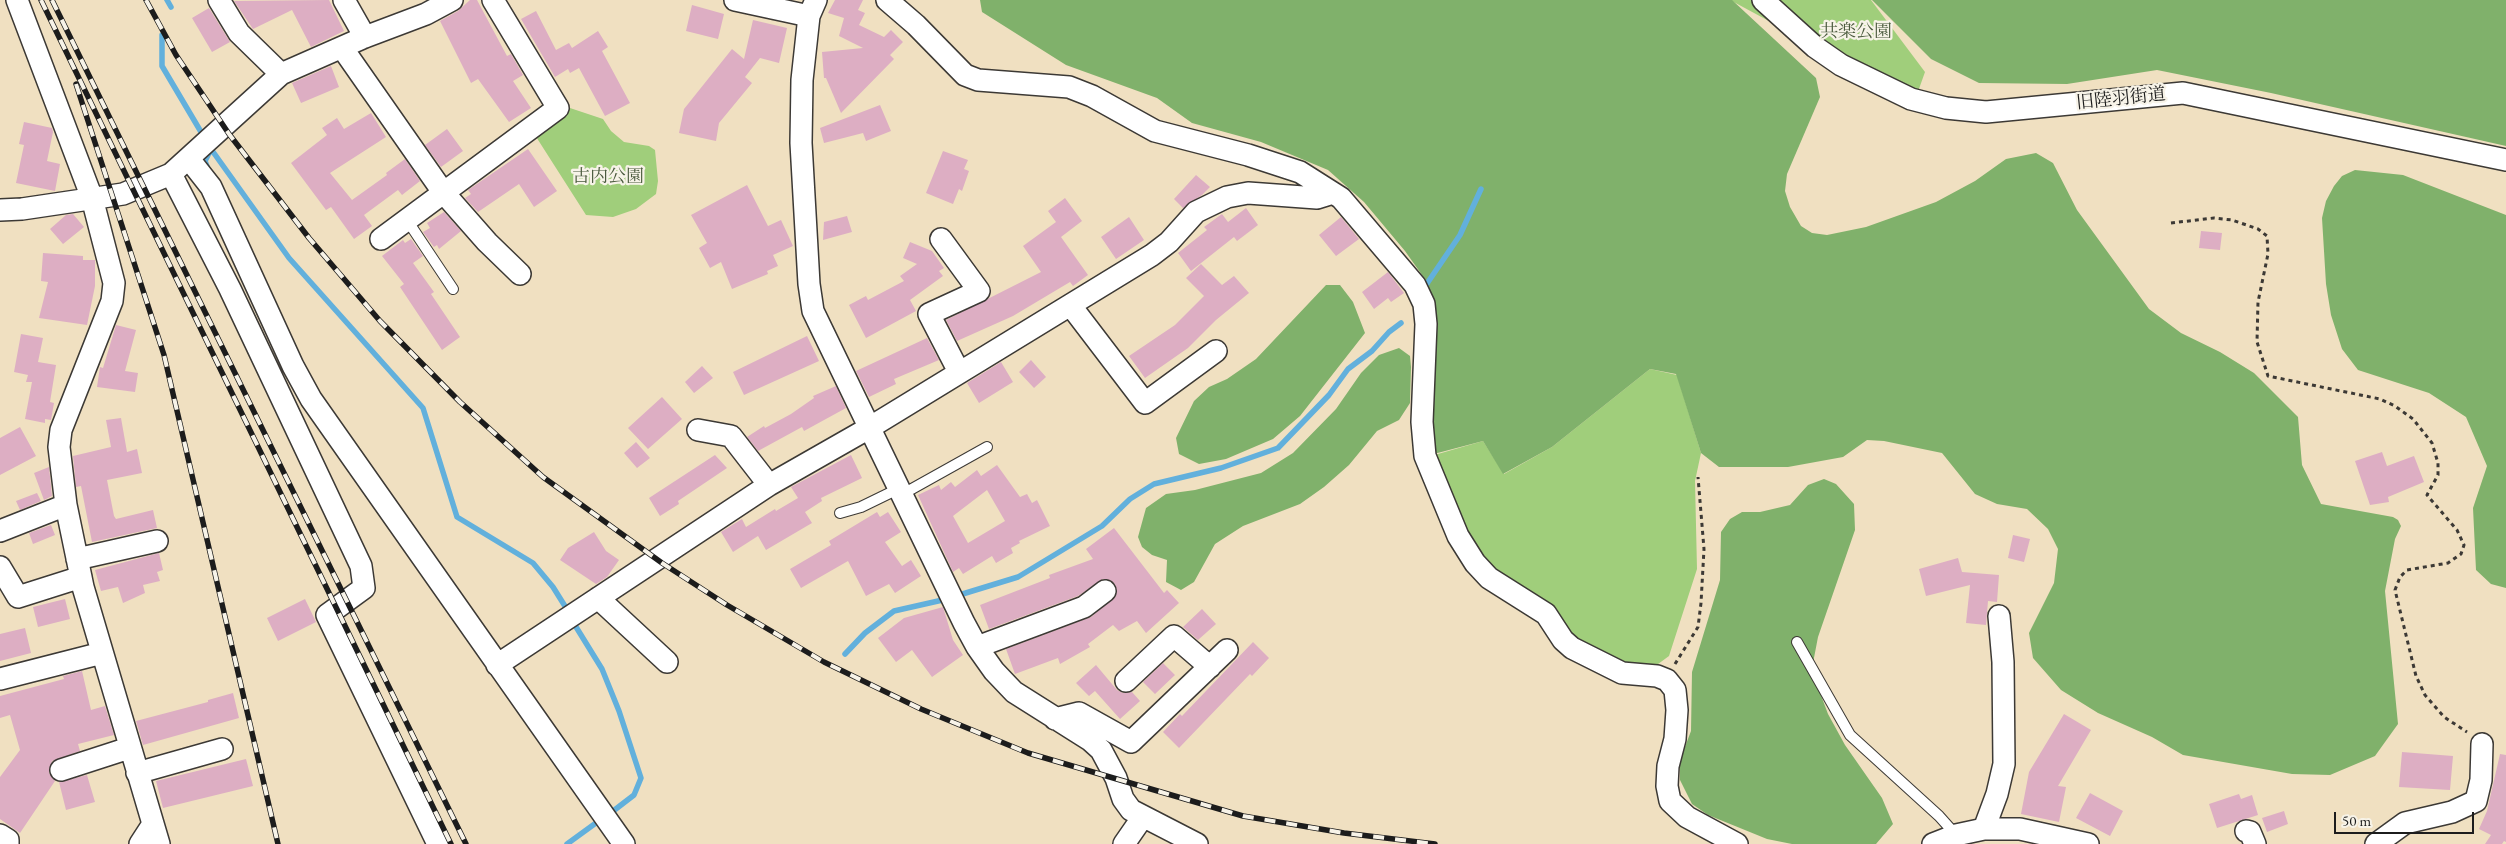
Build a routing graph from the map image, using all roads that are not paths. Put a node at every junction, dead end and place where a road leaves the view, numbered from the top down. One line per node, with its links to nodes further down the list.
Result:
1 (17, 0): 18 (street)
2 (219, 0): 12 (street)
3 (344, 0): 10 (street)
4 (452, 0): 10 (street)
5 (493, 0): 16 (street)
6 (735, 0): 9 (street)
7 (887, 0): 17 (street)
8 (1763, 0): 14 (street, 旧陸羽街道)
9 (813, 8): 28 (street)
10 (365, 37): 11 (street)
11 (343, 49): 12 (street); 16 (street)
12 (281, 74): 13 (street)
13 (189, 159): 15 (street); 47 (street)
14 (2506, 160)
15 (171, 174): 18 (street); 65 (street)
16 (442, 192): 20 (street); 23 (street)
17 (1333, 193): 25 (street); 69 (street)
18 (92, 198): 19 (street); 33 (street)
19 (0, 210)
20 (407, 220): 22 (street); 24 (lane)
21 (942, 238): 27 (street)
22 (381, 239)
23 (520, 274)
24 (453, 289)
25 (1071, 306): 26 (street); 27 (street)
26 (1216, 351)
27 (958, 372): 28 (street)
28 (869, 428): 31 (street); 32 (street)
29 (698, 430): 31 (street)
30 (987, 447): 32 (lane)
31 (769, 485): 40 (street)
32 (900, 492): 34 (lane); 43 (street)
33 (66, 505): 35 (street); 38 (street)
34 (840, 513)
35 (0, 531)
36 (157, 541): 38 (street)
37 (0, 567): 38 (street)
38 (79, 568): 45 (street)
39 (1105, 591): 43 (street)
40 (598, 598): 46 (street); 47 (street)
41 (1999, 616): 59 (street)
42 (1797, 642): 61 (lane)
43 (977, 646): 51 (street)
44 (1227, 650): 48 (street)
45 (102, 653): 49 (street); 53 (street)
46 (667, 662)
47 (497, 665): 66 (street)
48 (1210, 667): 50 (street); 51 (street)
49 (0, 680)
50 (1126, 681)
51 (1055, 719): 57 (street)
52 (2482, 744): 72 (street)
53 (129, 748): 55 (street); 56 (street)
54 (222, 749): 56 (street)
55 (61, 770)
56 (137, 772): 58 (street)
57 (1142, 818): 67 (street); 68 (street)
58 (153, 824): 63 (street); 64 (street)
59 (1984, 829): 61 (street); 71 (street)
60 (0, 835): 62 (street)
61 (1956, 835): 70 (street)
62 (8, 844)
63 (140, 844)
64 (159, 844)
65 (438, 844)
66 (624, 844)
67 (1124, 844)
68 (1197, 844)
69 (1737, 844)
70 (1933, 844)
71 (2088, 844)
72 (2376, 844)

